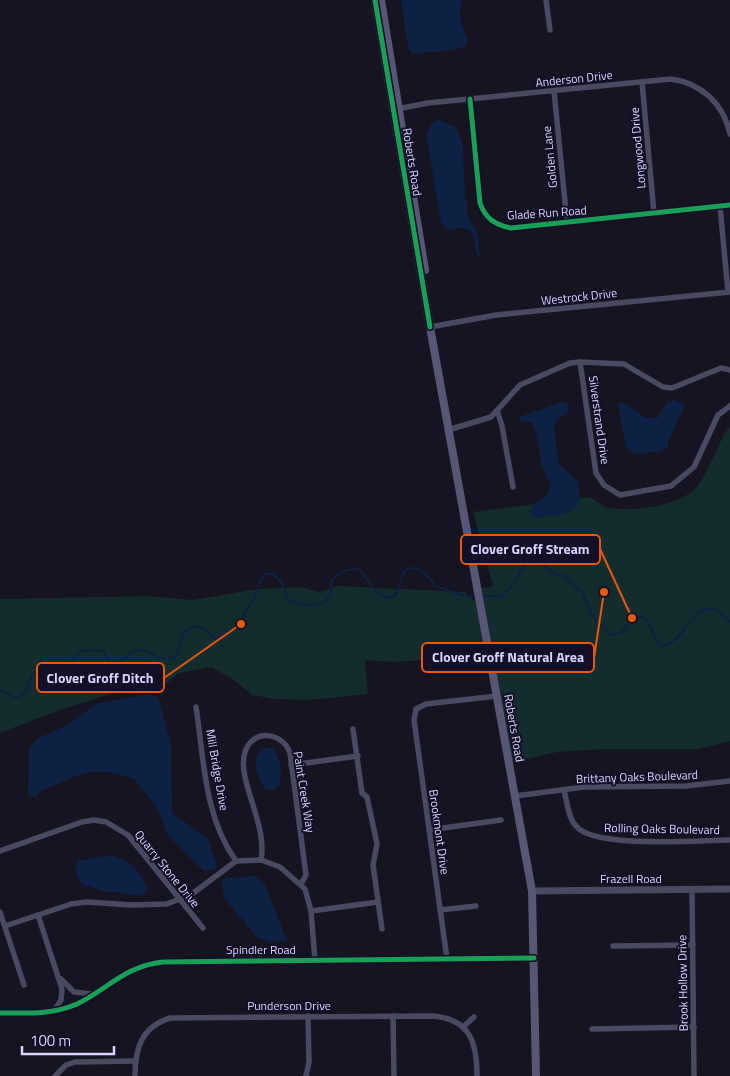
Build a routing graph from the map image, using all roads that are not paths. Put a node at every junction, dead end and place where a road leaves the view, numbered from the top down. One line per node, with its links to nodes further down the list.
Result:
1 (375, 0): 8 (main road)
2 (381, 0): 8 (main road, Roberts Road)
3 (546, 0): 4 (street)
4 (550, 30)
5 (642, 82): 6 (street, Anderson Drive); 9 (street, Anderson Drive); 13 (street, Longwood Drive)
6 (554, 91): 7 (street, Anderson Drive); 14 (street, Golden Lane)
7 (470, 99): 8 (street, Anderson Drive); 14 (street, Glade Run Road)
8 (396, 109): 16 (main road, Roberts Road)
9 (728, 118): 10 (street, Anderson Drive)
10 (730, 134)
11 (730, 205): 12 (street, Glade Run Road)
12 (720, 206): 13 (street, Glade Run Road); 15 (street)
13 (654, 213): 14 (street, Glade Run Road)
14 (567, 222)
15 (729, 292): 16 (street, Westrock Drive)
16 (430, 327): 21 (main road, Roberts Road)
17 (580, 362): 18 (street); 19 (street, Silverstrand Drive); 20 (street)
18 (730, 370)
19 (730, 406)
20 (498, 412): 21 (street); 22 (street)
21 (448, 430): 23 (main road, Roberts Road)
22 (513, 487)
23 (497, 696): 30 (main road, Roberts Road); 32 (street, Brookmont Drive)
24 (196, 707): 36 (street, Mill Bridge Drive)
25 (353, 729): 26 (street)
26 (358, 756): 27 (street); 42 (street)
27 (291, 765): 35 (street, Paint Creek Way); 37 (street, Paint Creek Way)
28 (730, 781): 29 (street, Brittany Oaks Boulevard)
29 (564, 790): 30 (street, Brittany Oaks Boulevard); 33 (street, Rolling Oaks Boulevard)
30 (515, 796): 40 (main road, Roberts Road)
31 (501, 820): 32 (street)
32 (429, 830): 44 (street, Brookmont Drive)
33 (730, 840)
34 (0, 851): 41 (street, Quarry Stone Drive)
35 (261, 860): 36 (street); 37 (street)
36 (236, 861): 41 (street)
37 (302, 884): 45 (street)
38 (692, 889): 39 (street, Frazell Road); 40 (street, Frazell Road); 51 (street, Brook Hollow Drive)
39 (730, 889)
40 (532, 891): 53 (main road, Roberts Road)
41 (178, 899): 47 (street); 49 (street, Quarry Stone Drive)
42 (378, 902): 45 (street); 50 (street)
43 (476, 906): 44 (street)
44 (440, 910): 54 (street, Brookmont Drive)
45 (311, 911): 55 (street)
46 (0, 912): 48 (street)
47 (38, 915): 48 (street); 56 (street)
48 (5, 926): 57 (street)
49 (202, 928)
50 (382, 929)
51 (693, 945): 52 (street); 64 (street, Brook Hollow Drive)
52 (613, 946)
53 (534, 958): 54 (street, Spindler Road); 73 (main road, Roberts Road)
54 (447, 959): 55 (street, Spindler Road)
55 (316, 960): 58 (street, Spindler Road)
56 (60, 978): 58 (street); 59 (street)
57 (24, 985)
58 (92, 994): 59 (street, Spindler Road)
59 (54, 1011): 60 (street, Spindler Road)
60 (0, 1013)
61 (308, 1016): 62 (street, Punderson Drive); 67 (street, Punderson Drive); 70 (street)
62 (393, 1016): 65 (street, Punderson Drive); 71 (street)
63 (474, 1017): 65 (street)
64 (694, 1027): 66 (street); 74 (street, Brook Hollow Drive)
65 (463, 1028): 72 (street)
66 (592, 1029)
67 (135, 1061): 68 (street); 69 (street)
68 (55, 1076)
69 (136, 1076)
70 (306, 1076)
71 (394, 1076)
72 (477, 1076)
73 (536, 1076)
74 (694, 1076)

